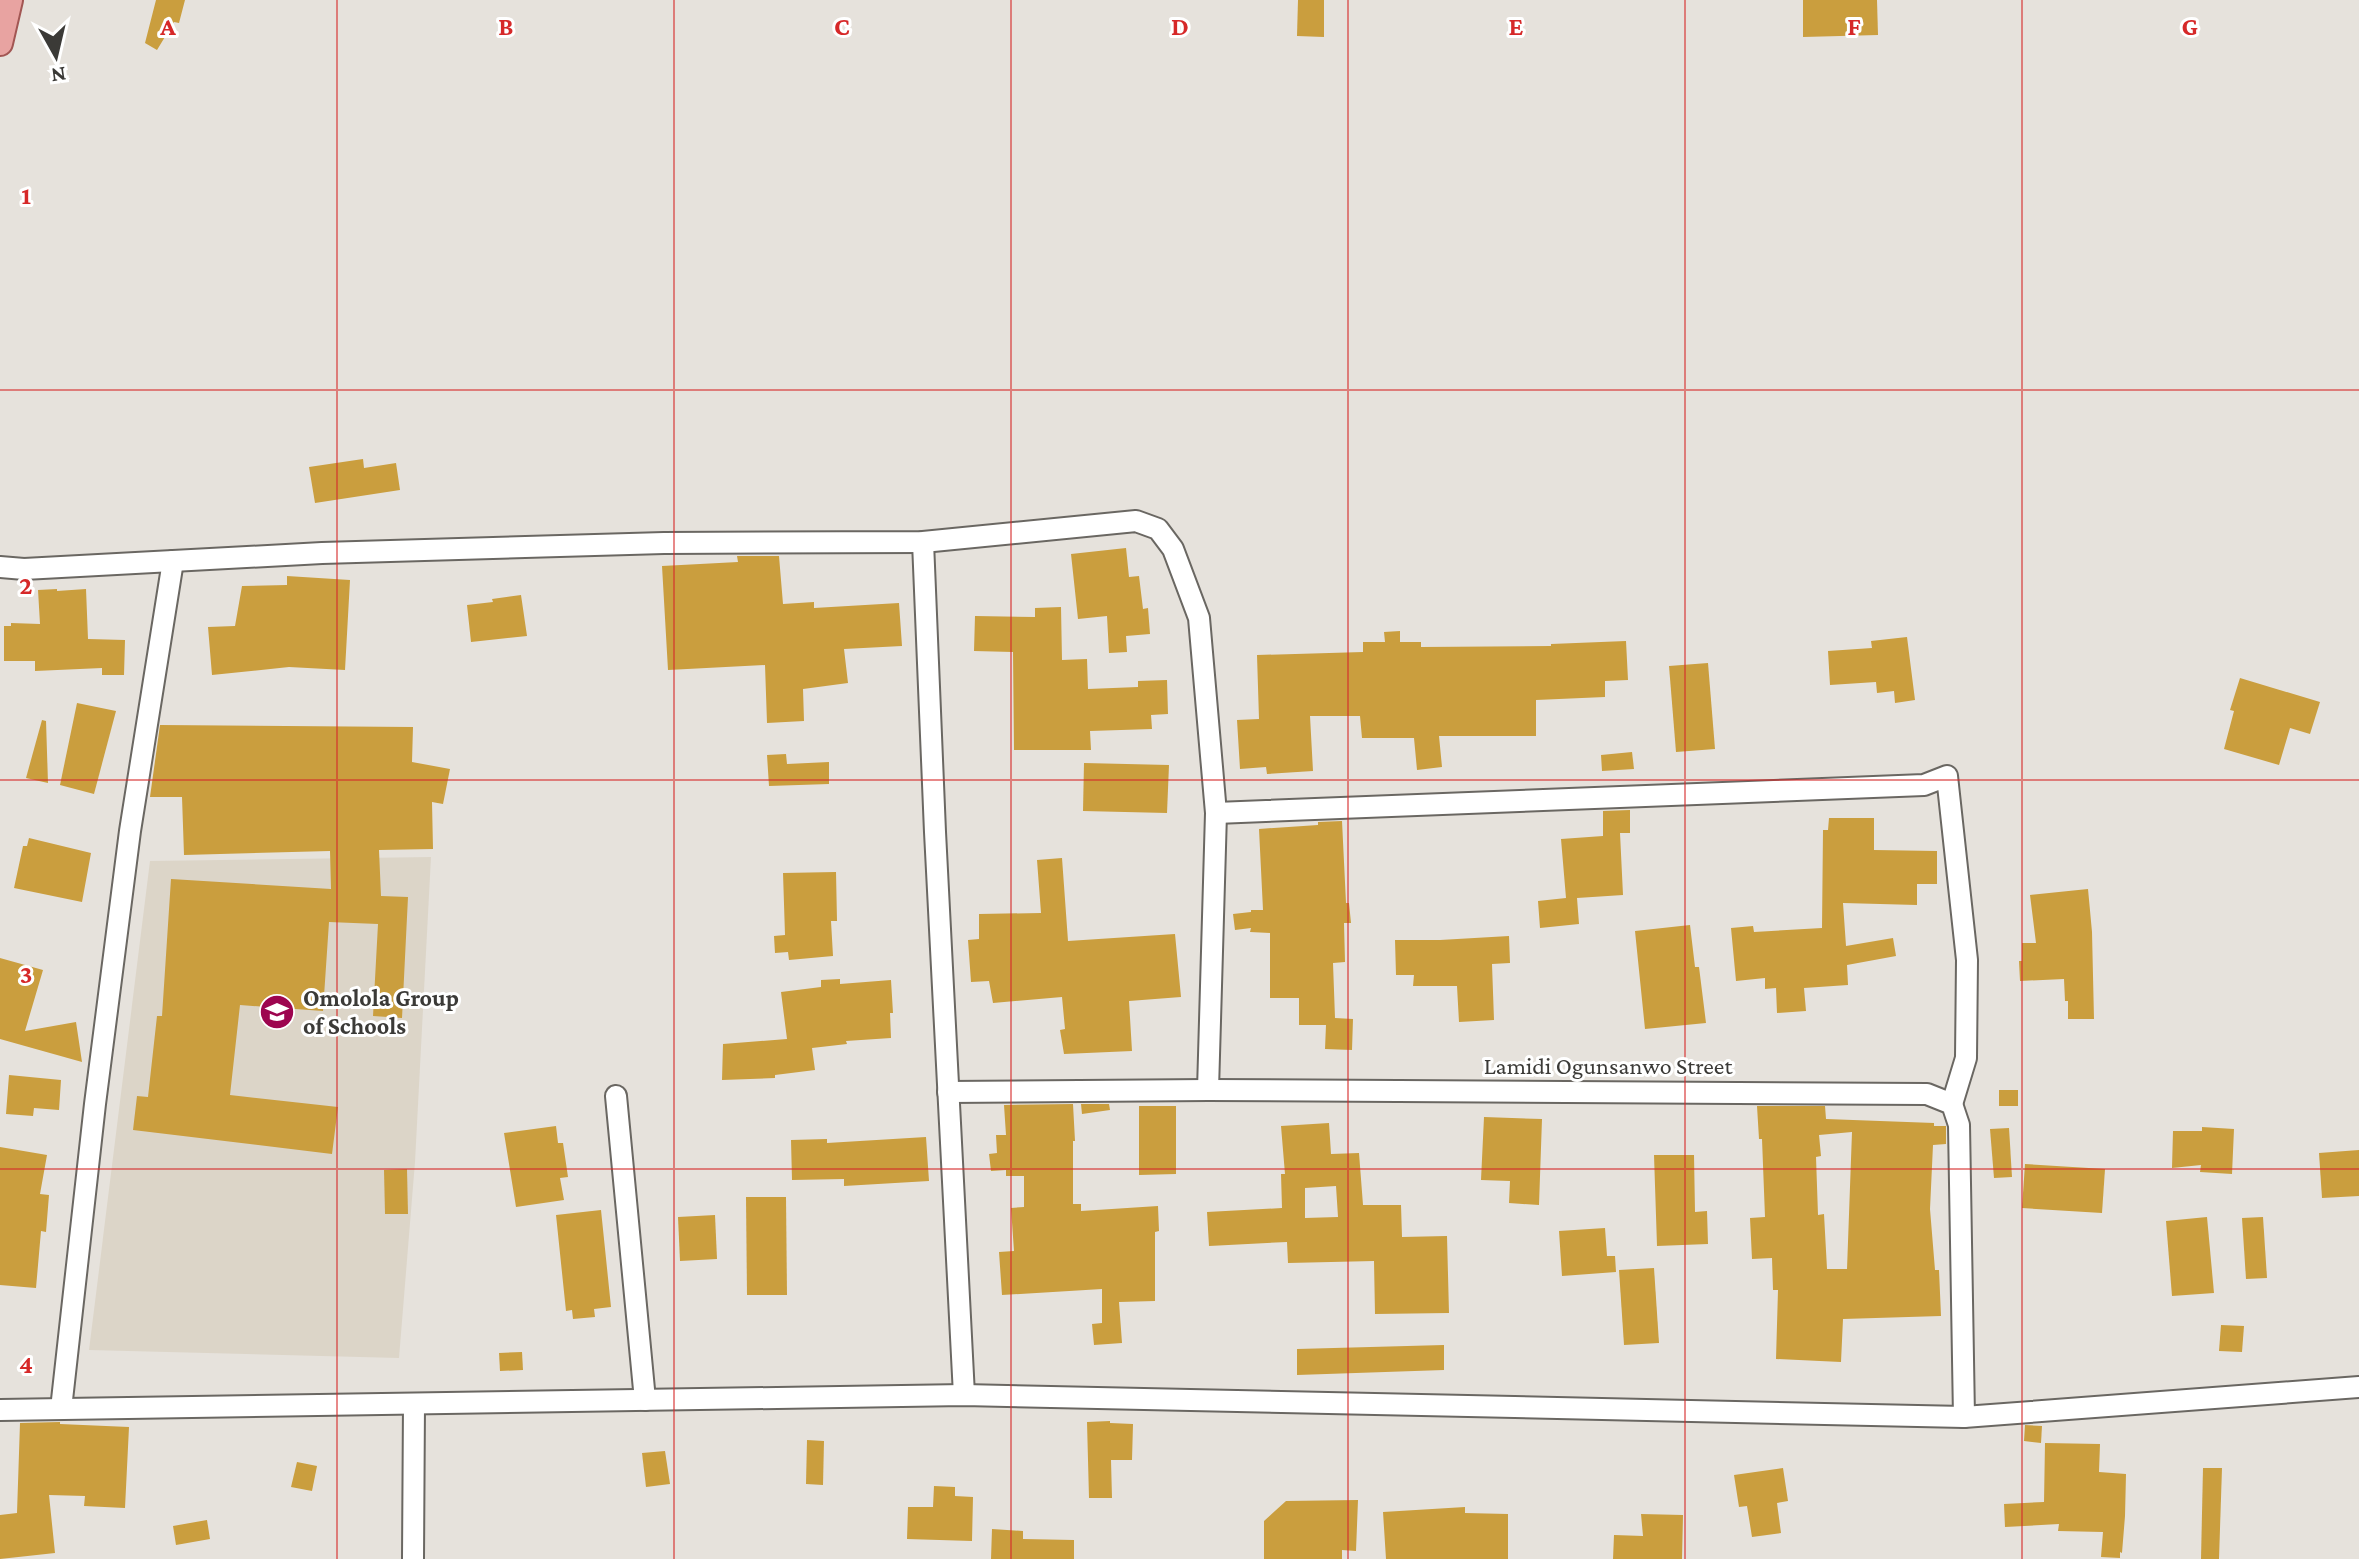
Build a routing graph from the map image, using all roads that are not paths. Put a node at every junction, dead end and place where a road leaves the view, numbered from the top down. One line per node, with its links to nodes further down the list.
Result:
1 (10, 0): 2 (main road)
2 (0, 43)
3 (923, 542): 4 (street); 6 (street); 8 (street)
4 (173, 561): 5 (street); 15 (street)
5 (0, 567)
6 (1216, 813): 7 (street); 10 (street)
7 (1208, 1090): 8 (street, Lamidi Ogunsanwo Street); 10 (street, Lamidi Ogunsanwo Street)
8 (948, 1092): 12 (street)
9 (616, 1096): 13 (street)
10 (1952, 1104): 17 (street)
11 (2359, 1387): 17 (street)
12 (964, 1395): 13 (street); 17 (street)
13 (645, 1400): 14 (street)
14 (414, 1404): 15 (street); 18 (street)
15 (61, 1409): 16 (street)
16 (0, 1410)
17 (1964, 1417)
18 (413, 1559)

